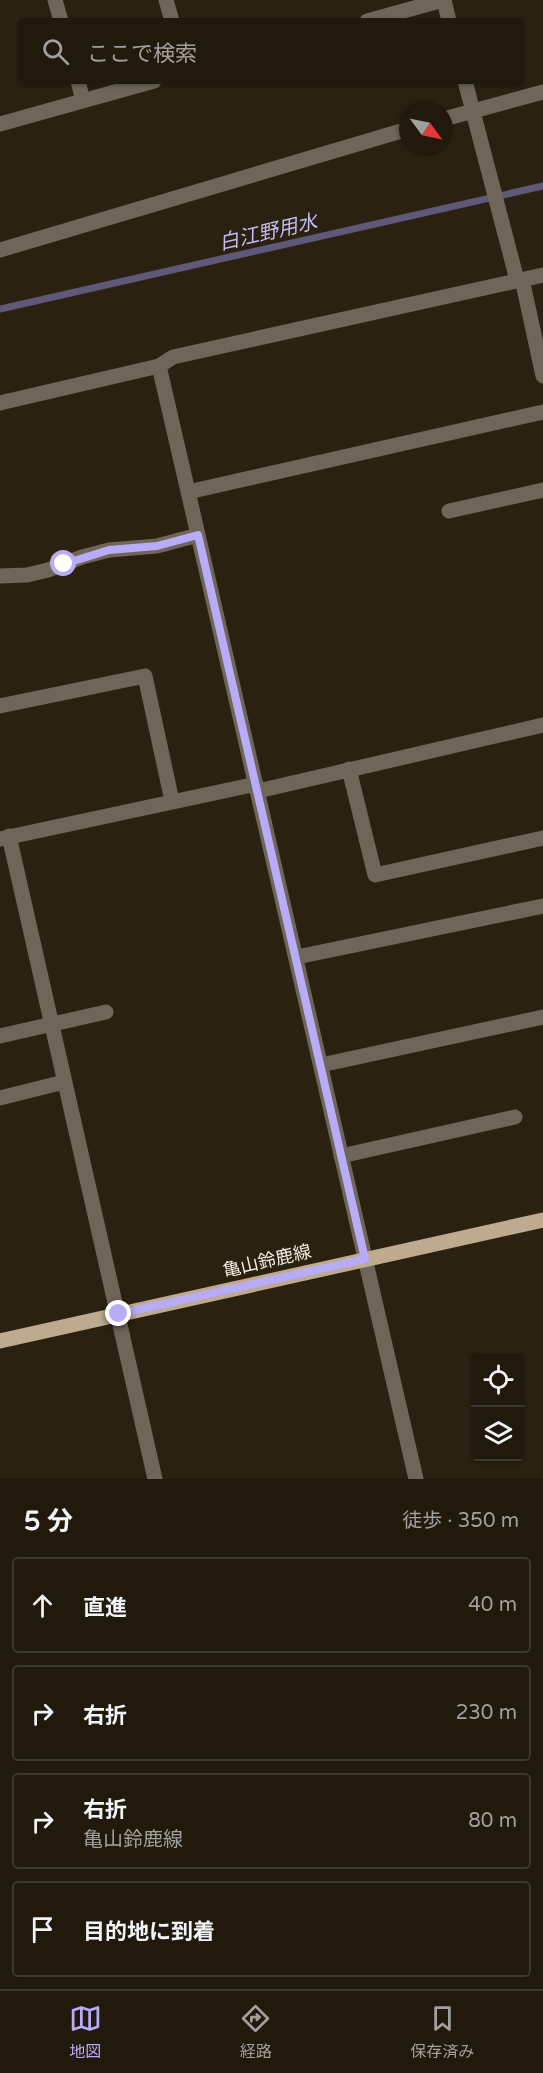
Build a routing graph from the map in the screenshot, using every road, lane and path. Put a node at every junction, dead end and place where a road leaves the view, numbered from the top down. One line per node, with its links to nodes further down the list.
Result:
1 (55, 0): 4 (street)
2 (166, 0): 5 (street)
3 (443, 0): 6 (street); 7 (street)
4 (60, 18)
5 (171, 18)
6 (378, 18)
7 (448, 18)
8 (79, 84): 12 (street)
9 (142, 84): 12 (street)
10 (466, 84): 13 (street)
11 (543, 92): 13 (street)
12 (83, 101): 15 (street)
13 (473, 110): 14 (street); 19 (street)
14 (453, 116)
15 (0, 124)
16 (399, 132): 17 (street)
17 (0, 250)
18 (543, 275): 19 (street)
19 (520, 280): 20 (street); 21 (street)
20 (159, 366): 22 (street); 25 (street)
21 (543, 376)
22 (0, 403)
23 (543, 412): 25 (street)
24 (543, 489): 26 (street)
25 (188, 492): 27 (street)
26 (449, 511)
27 (198, 535): 28 (street); 32 (street)
28 (0, 576)
29 (0, 706): 33 (street)
30 (543, 724): 31 (street)
31 (349, 769): 32 (street); 35 (street)
32 (257, 787): 33 (street); 37 (street)
33 (172, 801): 34 (street)
34 (3, 834): 40 (street)
35 (543, 838)
36 (543, 906): 37 (street)
37 (297, 957): 42 (street)
38 (105, 1012): 40 (street)
39 (543, 1017): 42 (street)
40 (51, 1024): 41 (street); 43 (street)
41 (0, 1036)
42 (321, 1065): 46 (street)
43 (64, 1082): 44 (street); 49 (street)
44 (0, 1098)
45 (515, 1117): 46 (street)
46 (341, 1156): 48 (street)
47 (543, 1220): 48 (main road, 亀山鈴鹿線)
48 (365, 1259): 49 (main road, 亀山鈴鹿線); 52 (street)
49 (119, 1314): 50 (main road, 亀山鈴鹿線); 51 (street)
50 (0, 1341)
51 (155, 1479)
52 (416, 1479)

